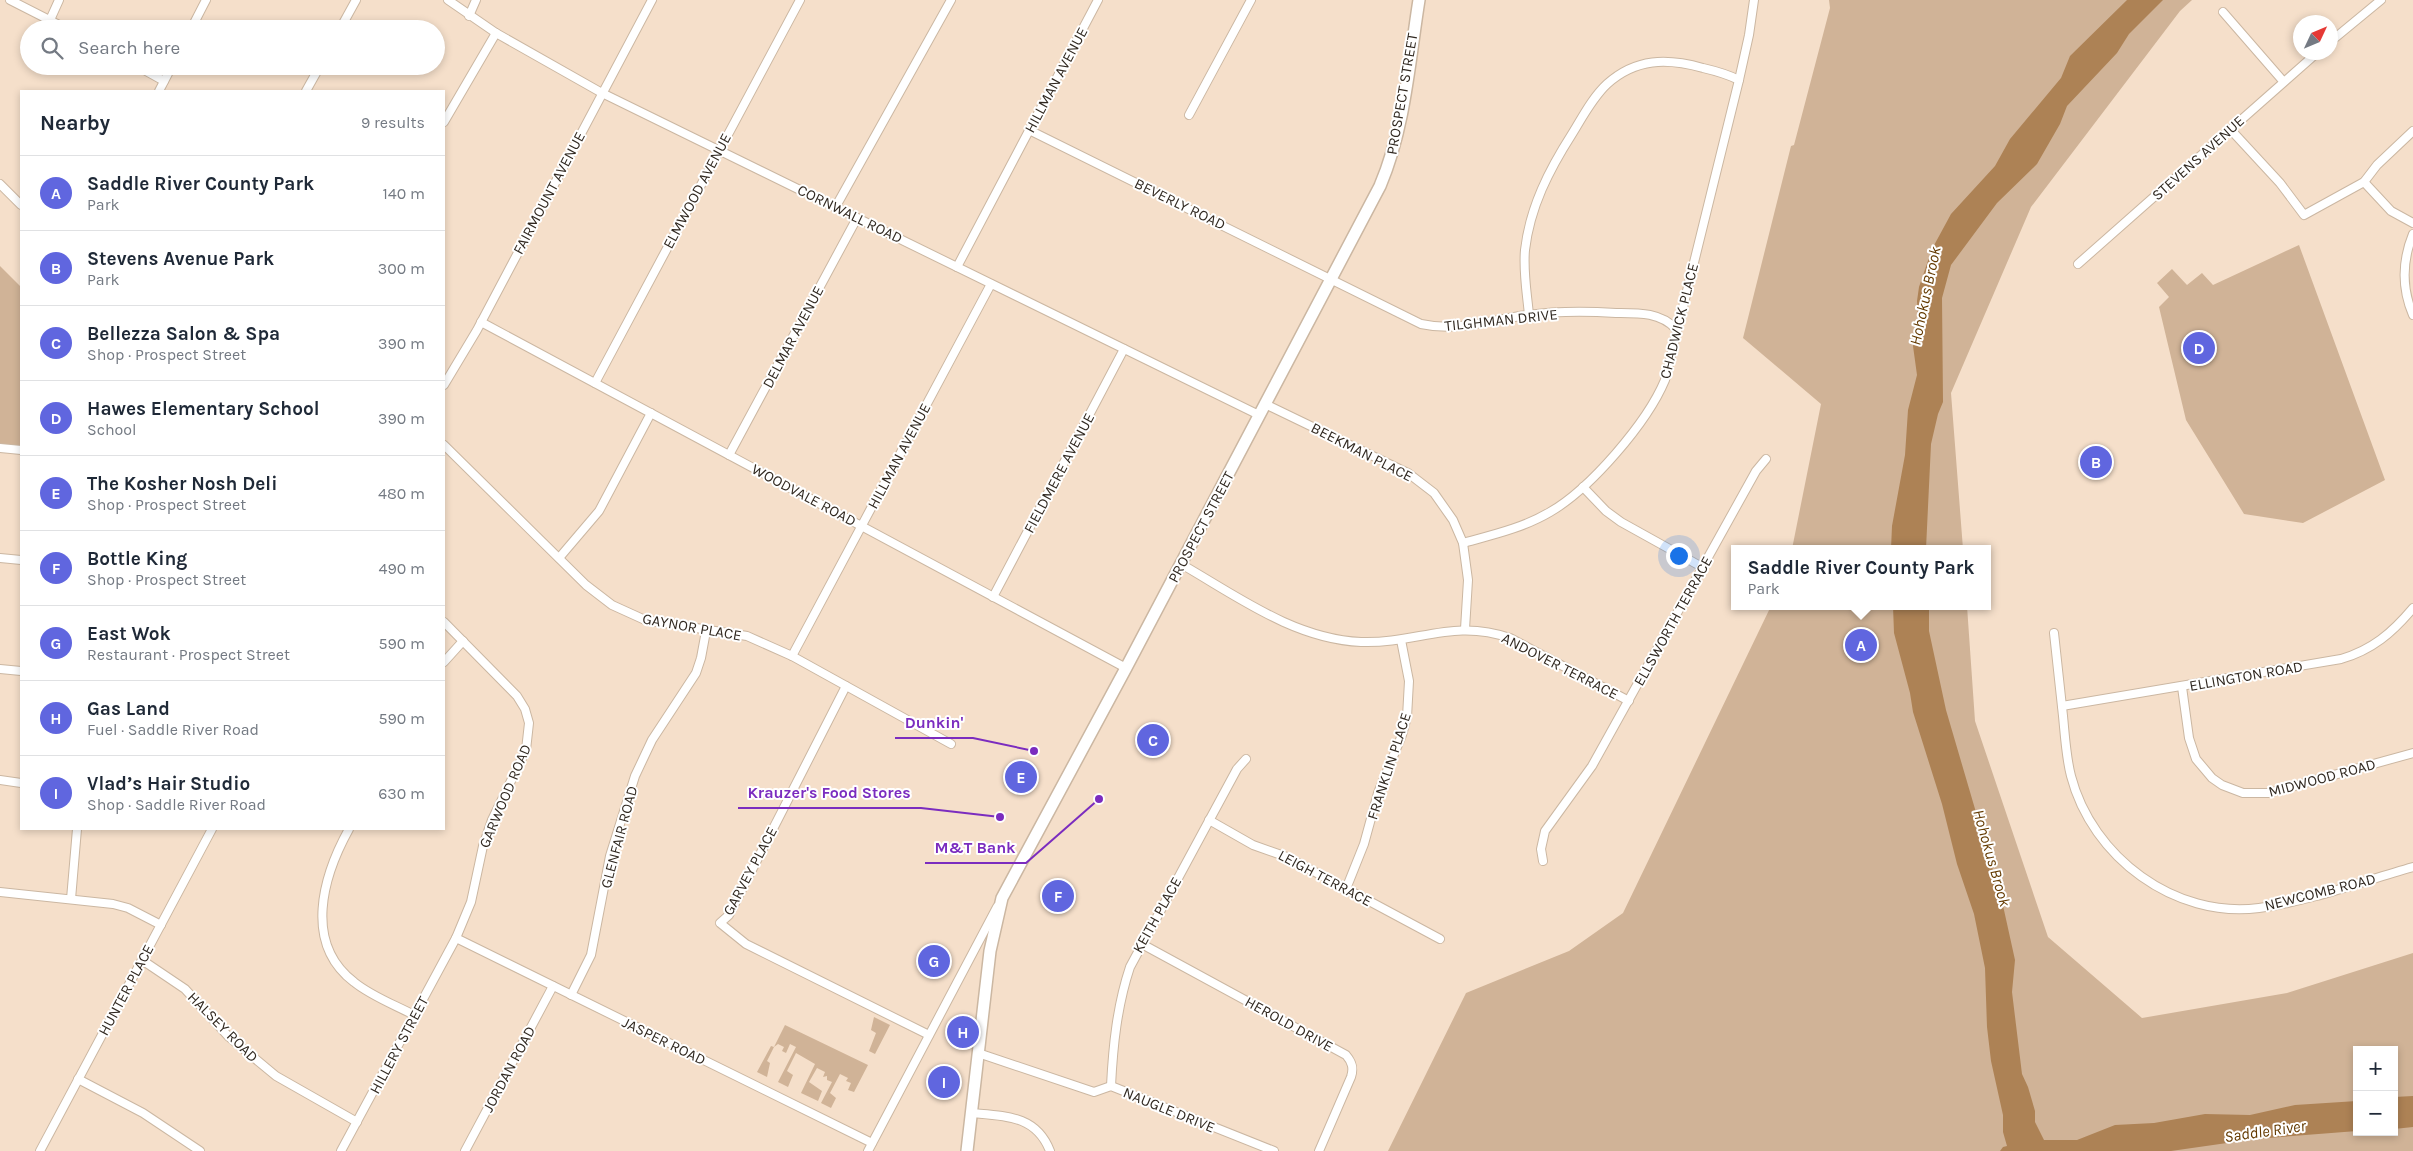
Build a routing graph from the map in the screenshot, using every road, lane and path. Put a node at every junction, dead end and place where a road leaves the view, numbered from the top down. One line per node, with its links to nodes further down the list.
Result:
1 (10, 0): 17 (street)
2 (59, 0): 17 (street)
3 (206, 0): 18 (street)
4 (356, 0): 19 (street)
5 (448, 0): 16 (street, CORNWALL ROAD)
6 (476, 0): 16 (street)
7 (652, 0): 31 (street, FAIRMOUNT AVENUE)
8 (800, 0): 37 (street, ELMWOOD AVENUE)
9 (951, 0): 41 (street)
10 (1098, 0): 34 (street, HILLMAN AVENUE)
11 (1251, 0): 32 (street)
12 (1419, 0): 47 (main road, PROSPECT STREET)
13 (1754, 0): 26 (street, CHADWICK PLACE)
14 (2381, 0): 21 (street)
15 (2223, 12): 28 (street)
16 (469, 16): 20 (street, CORNWALL ROAD)
17 (50, 20)
18 (196, 20)
19 (345, 20)
20 (496, 33): 31 (street, CORNWALL ROAD); 33 (street)
21 (2338, 35)
22 (2309, 60): 28 (street, STEVENS AVENUE)
23 (153, 75): 27 (street)
24 (167, 75): 27 (street)
25 (315, 75): 30 (street)
26 (1739, 80): 49 (street); 52 (street, CHADWICK PLACE)
27 (164, 81): 29 (street)
28 (2284, 81): 35 (street, STEVENS AVENUE)
29 (160, 90)
30 (307, 90)
31 (602, 93): 37 (street, CORNWALL ROAD); 51 (street, FAIRMOUNT AVENUE)
32 (1189, 115)
33 (445, 120)
34 (1029, 130): 46 (street, HILLMAN AVENUE); 47 (street, BEVERLY ROAD)
35 (2230, 130): 38 (street); 45 (street, STEVENS AVENUE)
36 (2413, 131): 38 (street)
37 (719, 150): 41 (street, CORNWALL ROAD); 55 (street, ELMWOOD AVENUE)
38 (2364, 182): 43 (street)
39 (0, 184): 40 (street)
40 (20, 204)
41 (836, 208): 42 (street, CORNWALL ROAD)
42 (857, 218): 46 (street, CORNWALL ROAD); 62 (street, DELMAR AVENUE)
43 (2413, 223)
44 (2413, 234): 50 (street)
45 (2078, 264)
46 (956, 267): 48 (street, CORNWALL ROAD)
47 (1331, 279): 49 (street, TILGHMAN DRIVE); 56 (main road, PROSPECT STREET)
48 (991, 284): 53 (street, CORNWALL ROAD); 65 (street, HILLMAN AVENUE)
49 (1529, 315): 52 (street, TILGHMAN DRIVE)
50 (2413, 315)
51 (481, 322): 54 (street, FAIRMOUNT AVENUE); 55 (street, WOODVALE ROAD)
52 (1676, 329): 64 (street, CHADWICK PLACE)
53 (1124, 349): 58 (street, CORNWALL ROAD); 72 (street, FIELDMERE AVENUE)
54 (445, 383)
55 (595, 383): 57 (street, WOODVALE ROAD)
56 (1265, 404): 58 (main road, PROSPECT STREET); 66 (street, BEEKMAN PLACE)
57 (651, 413): 62 (street, WOODVALE ROAD); 68 (street)
58 (1259, 415): 70 (main road, PROSPECT STREET)
59 (445, 446): 68 (street, GAYNOR PLACE)
60 (0, 448): 61 (street)
61 (20, 450)
62 (729, 455): 65 (street, WOODVALE ROAD)
63 (1766, 459): 71 (street, ELLSWORTH TERRACE)
64 (1583, 487): 66 (street, CHADWICK PLACE); 71 (street)
65 (861, 526): 72 (street, WOODVALE ROAD); 80 (street, HILLMAN AVENUE)
66 (1463, 543): 75 (street, BEEKMAN PLACE)
67 (0, 558): 69 (street)
68 (559, 558): 76 (street, GAYNOR PLACE)
69 (20, 560)
70 (1181, 564): 78 (street, ANDOVER TERRACE); 82 (main road, PROSPECT STREET)
71 (1702, 567): 87 (street, ELLSWORTH TERRACE)
72 (994, 597): 82 (street, WOODVALE ROAD)
73 (2413, 608): 86 (street, ELLINGTON ROAD)
74 (445, 623): 79 (street, GARWOOD ROAD)
75 (1465, 629): 78 (street, ANDOVER TERRACE); 87 (street, ANDOVER TERRACE)
76 (706, 631): 80 (street, GAYNOR PLACE); 110 (street, GLENFAIR ROAD)
77 (2054, 633): 88 (street, NEWCOMB ROAD)
78 (1401, 640): 100 (street, FRANKLIN PLACE)
79 (463, 641): 81 (street); 105 (street, GARWOOD ROAD)
80 (792, 656): 85 (street, GAYNOR PLACE)
81 (445, 661)
82 (1126, 668): 102 (main road, PROSPECT STREET)
83 (0, 669): 84 (street)
84 (20, 670)
85 (846, 686): 89 (street, GAYNOR PLACE); 112 (street, GARVEY PLACE)
86 (2182, 687): 88 (street, ELLINGTON ROAD); 90 (street, MIDWOOD ROAD)
87 (1628, 701): 98 (street, ELLSWORTH TERRACE)
88 (2062, 706): 99 (street, NEWCOMB ROAD)
89 (950, 744)
90 (2413, 753)
91 (1246, 759): 94 (street, KEITH PLACE)
92 (0, 780): 93 (street)
93 (20, 783)
94 (1209, 820): 100 (street, LEIGH TERRACE); 107 (street, KEITH PLACE)
95 (77, 830): 103 (street)
96 (211, 830): 104 (street, HUNTER PLACE)
97 (348, 830): 111 (street)
98 (1544, 861)
99 (2413, 867)
100 (1346, 889): 106 (street, LEIGH TERRACE)
101 (0, 892): 103 (street)
102 (1002, 898): 112 (street, PROSPECT STREET); 113 (main road)
103 (71, 899): 104 (street)
104 (161, 925): 108 (street, HUNTER PLACE)
105 (456, 938): 109 (street, JASPER ROAD); 111 (street, HILLERY STREET)
106 (1440, 940)
107 (1140, 943): 115 (street, KEITH PLACE); 127 (street, HEROLD DRIVE)
108 (142, 960): 114 (street, HUNTER PLACE); 117 (street, HALSEY ROAD)
109 (553, 986): 110 (street, JASPER ROAD); 122 (street, JORDAN ROAD)
110 (571, 995): 118 (street, JASPER ROAD)
111 (414, 1015): 117 (street, HILLERY STREET)
112 (929, 1035): 118 (street, PROSPECT STREET)
113 (978, 1053): 115 (street, NAUGLE DRIVE); 116 (main road)
114 (78, 1079): 119 (street, HUNTER PLACE); 120 (street)
115 (1111, 1086): 126 (street, NAUGLE DRIVE)
116 (971, 1113): 124 (main road); 125 (street)
117 (357, 1122): 121 (street, HILLERY STREET)
118 (872, 1143): 123 (street, PROSPECT STREET)
119 (40, 1151)
120 (200, 1151)
121 (341, 1151)
122 (465, 1151)
123 (868, 1151)
124 (967, 1151)
125 (1050, 1151)
126 (1274, 1151)
127 (1319, 1151)

